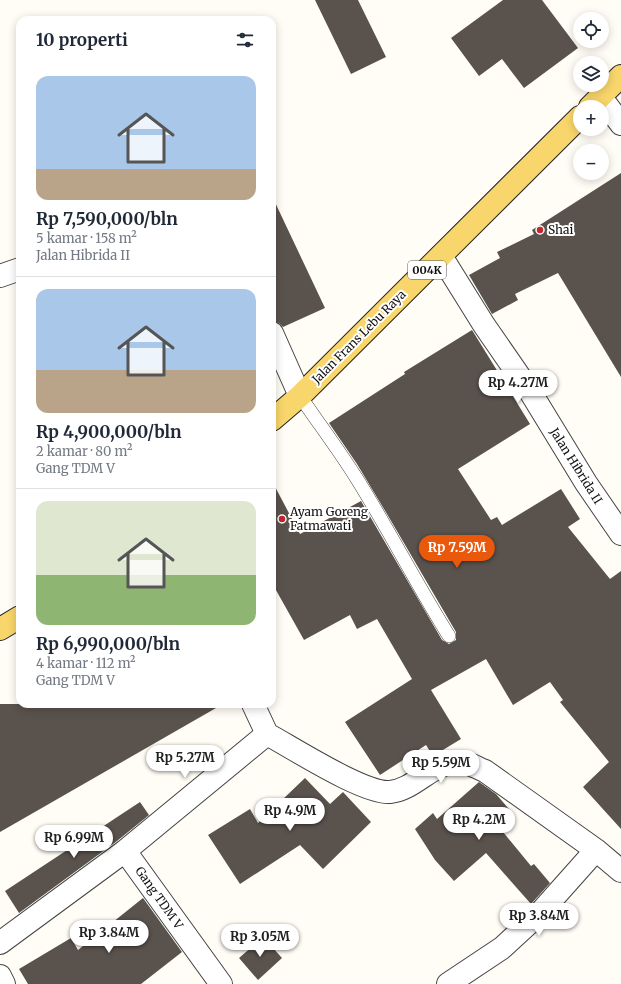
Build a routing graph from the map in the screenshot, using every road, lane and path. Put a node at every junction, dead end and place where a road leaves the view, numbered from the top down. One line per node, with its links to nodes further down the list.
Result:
1 (621, 76): 2 (main road)
2 (597, 100)
3 (609, 114): 5 (street)
4 (573, 124): 6 (main road, Jalan Frans Lebu Raya / 004K)
5 (621, 124)
6 (441, 256): 10 (main road, Jalan Frans Lebu Raya / 004K); 12 (street, Jalan Hibrida II)
7 (16, 270): 8 (street)
8 (0, 276)
9 (276, 342): 10 (street)
10 (300, 396): 11 (main road, Jalan Frans Lebu Raya / 004K); 15 (lane)
11 (276, 417)
12 (621, 534)
13 (16, 619): 14 (main road)
14 (0, 629)
15 (449, 636)
16 (255, 708): 17 (street)
17 (267, 734): 18 (street); 19 (street)
18 (596, 850): 20 (street); 25 (street)
19 (125, 851): 21 (street); 24 (street, Gang TDM V)
20 (621, 871)
21 (0, 943)
22 (0, 976): 23 (street)
23 (4, 984)
24 (221, 984)
25 (448, 984)

